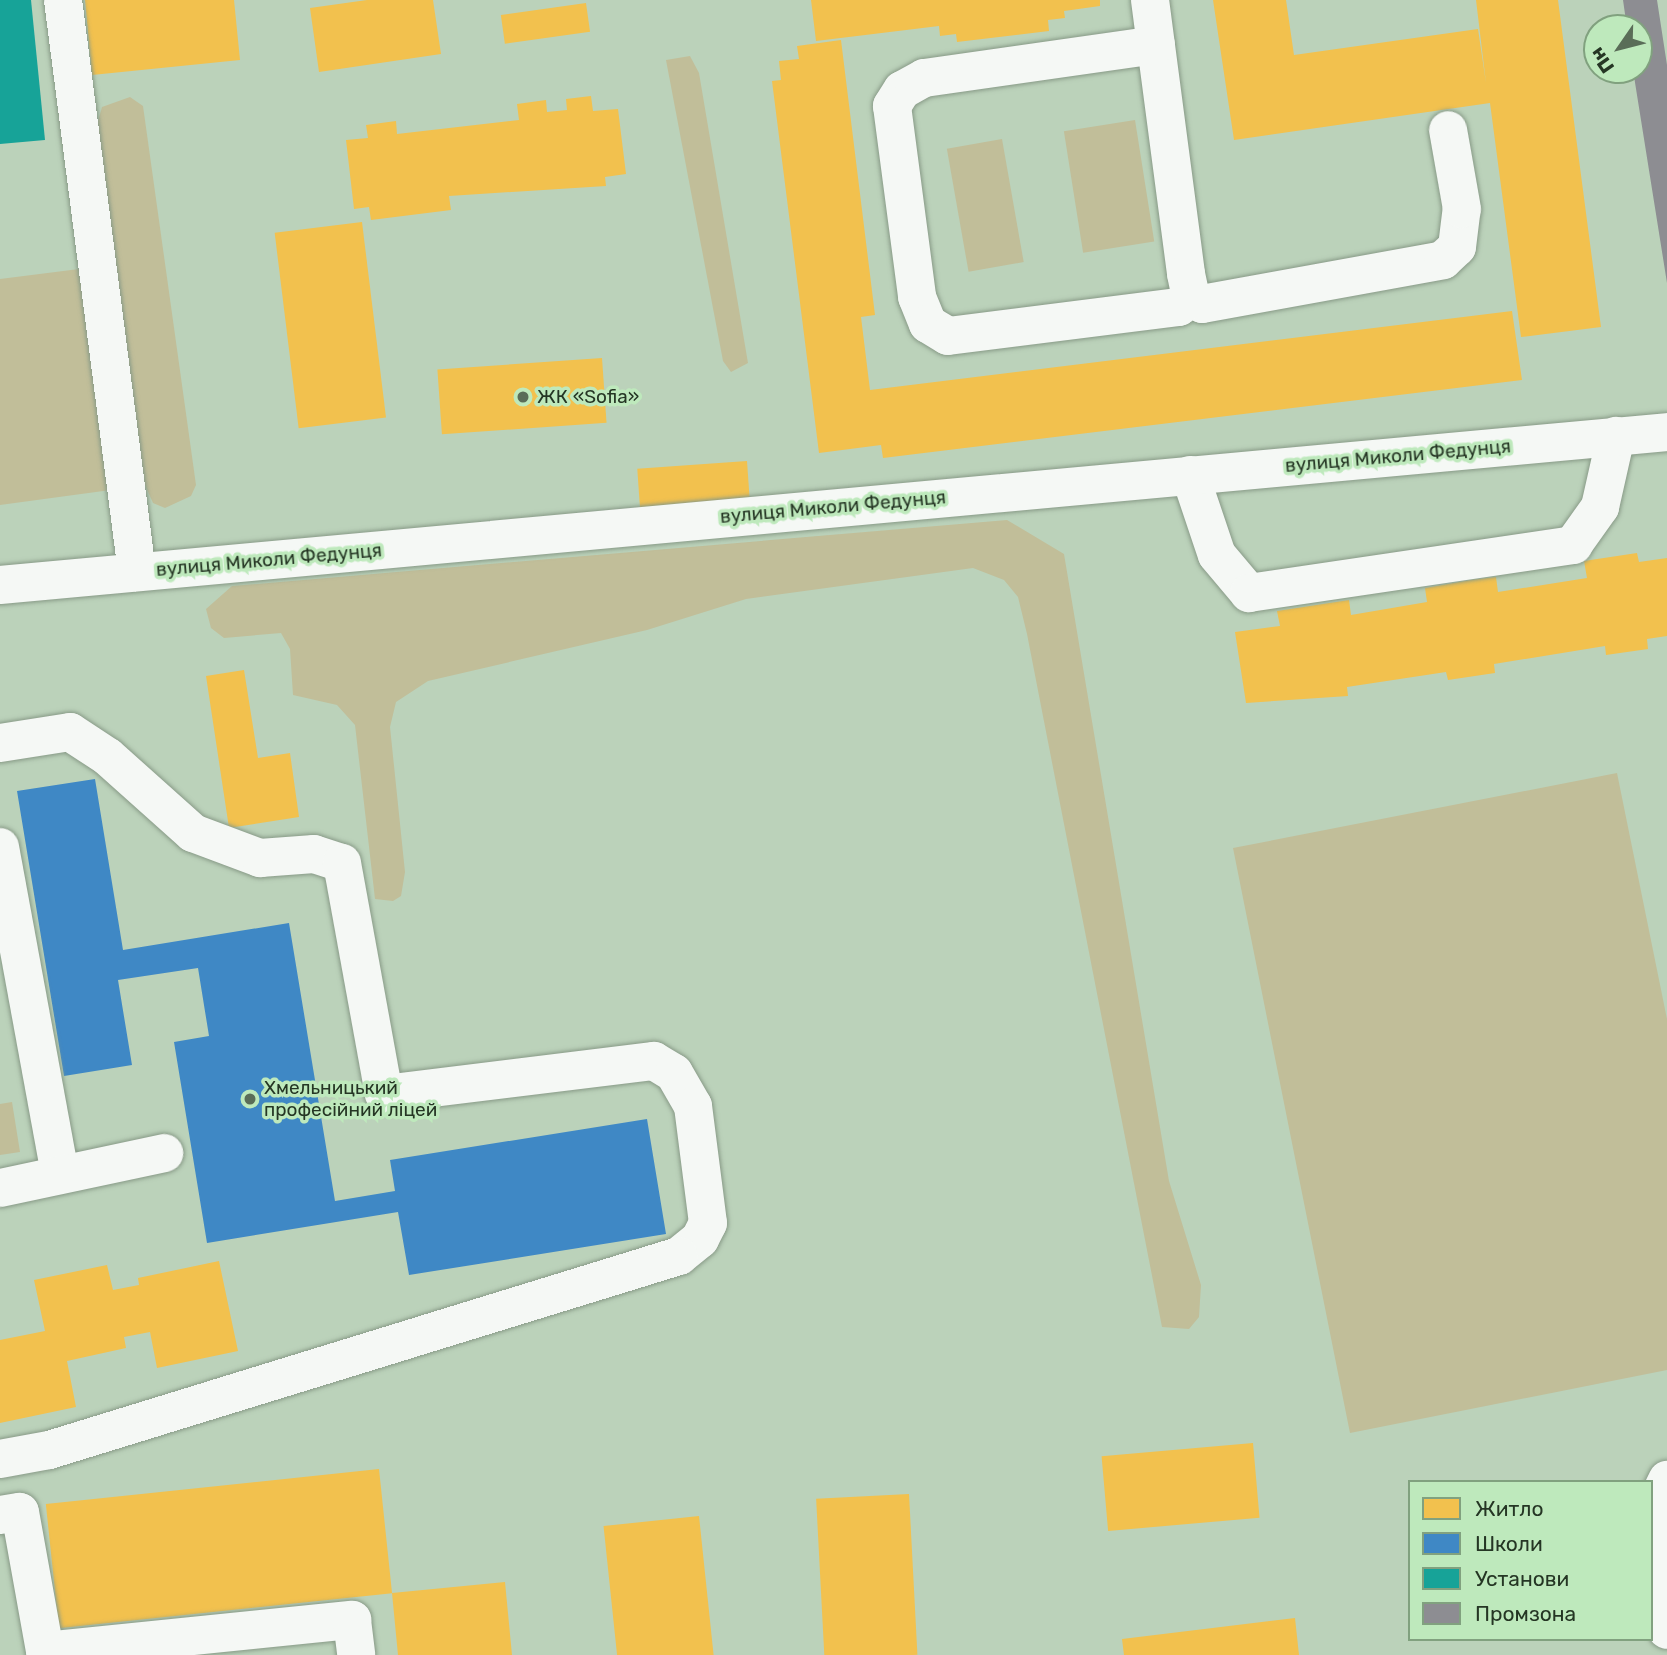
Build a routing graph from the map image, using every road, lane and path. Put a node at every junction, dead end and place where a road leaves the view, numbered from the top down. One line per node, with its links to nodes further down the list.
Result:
1 (64, 0): 9 (street)
2 (1150, 0): 3 (street)
3 (1156, 45): 5 (street); 5 (street)
4 (1448, 130): 5 (street)
5 (1191, 303)
6 (1667, 432): 7 (street, вулиця Миколи Федунця)
7 (1616, 436): 8 (street, вулиця Миколи Федунця); 8 (street)
8 (1190, 475): 9 (street, вулиця Миколи Федунця)
9 (136, 572): 10 (street, вулиця Миколи Федунця)
10 (0, 585)
11 (0, 743): 16 (street)
12 (0, 847): 14 (street)
13 (164, 1153): 14 (street)
14 (60, 1175): 15 (street)
15 (0, 1188)
16 (0, 1459)
17 (1667, 1480): 18 (street)
18 (1653, 1509)
19 (0, 1515): 22 (street)
20 (1653, 1541): 21 (street)
21 (1667, 1630)
22 (356, 1655)

